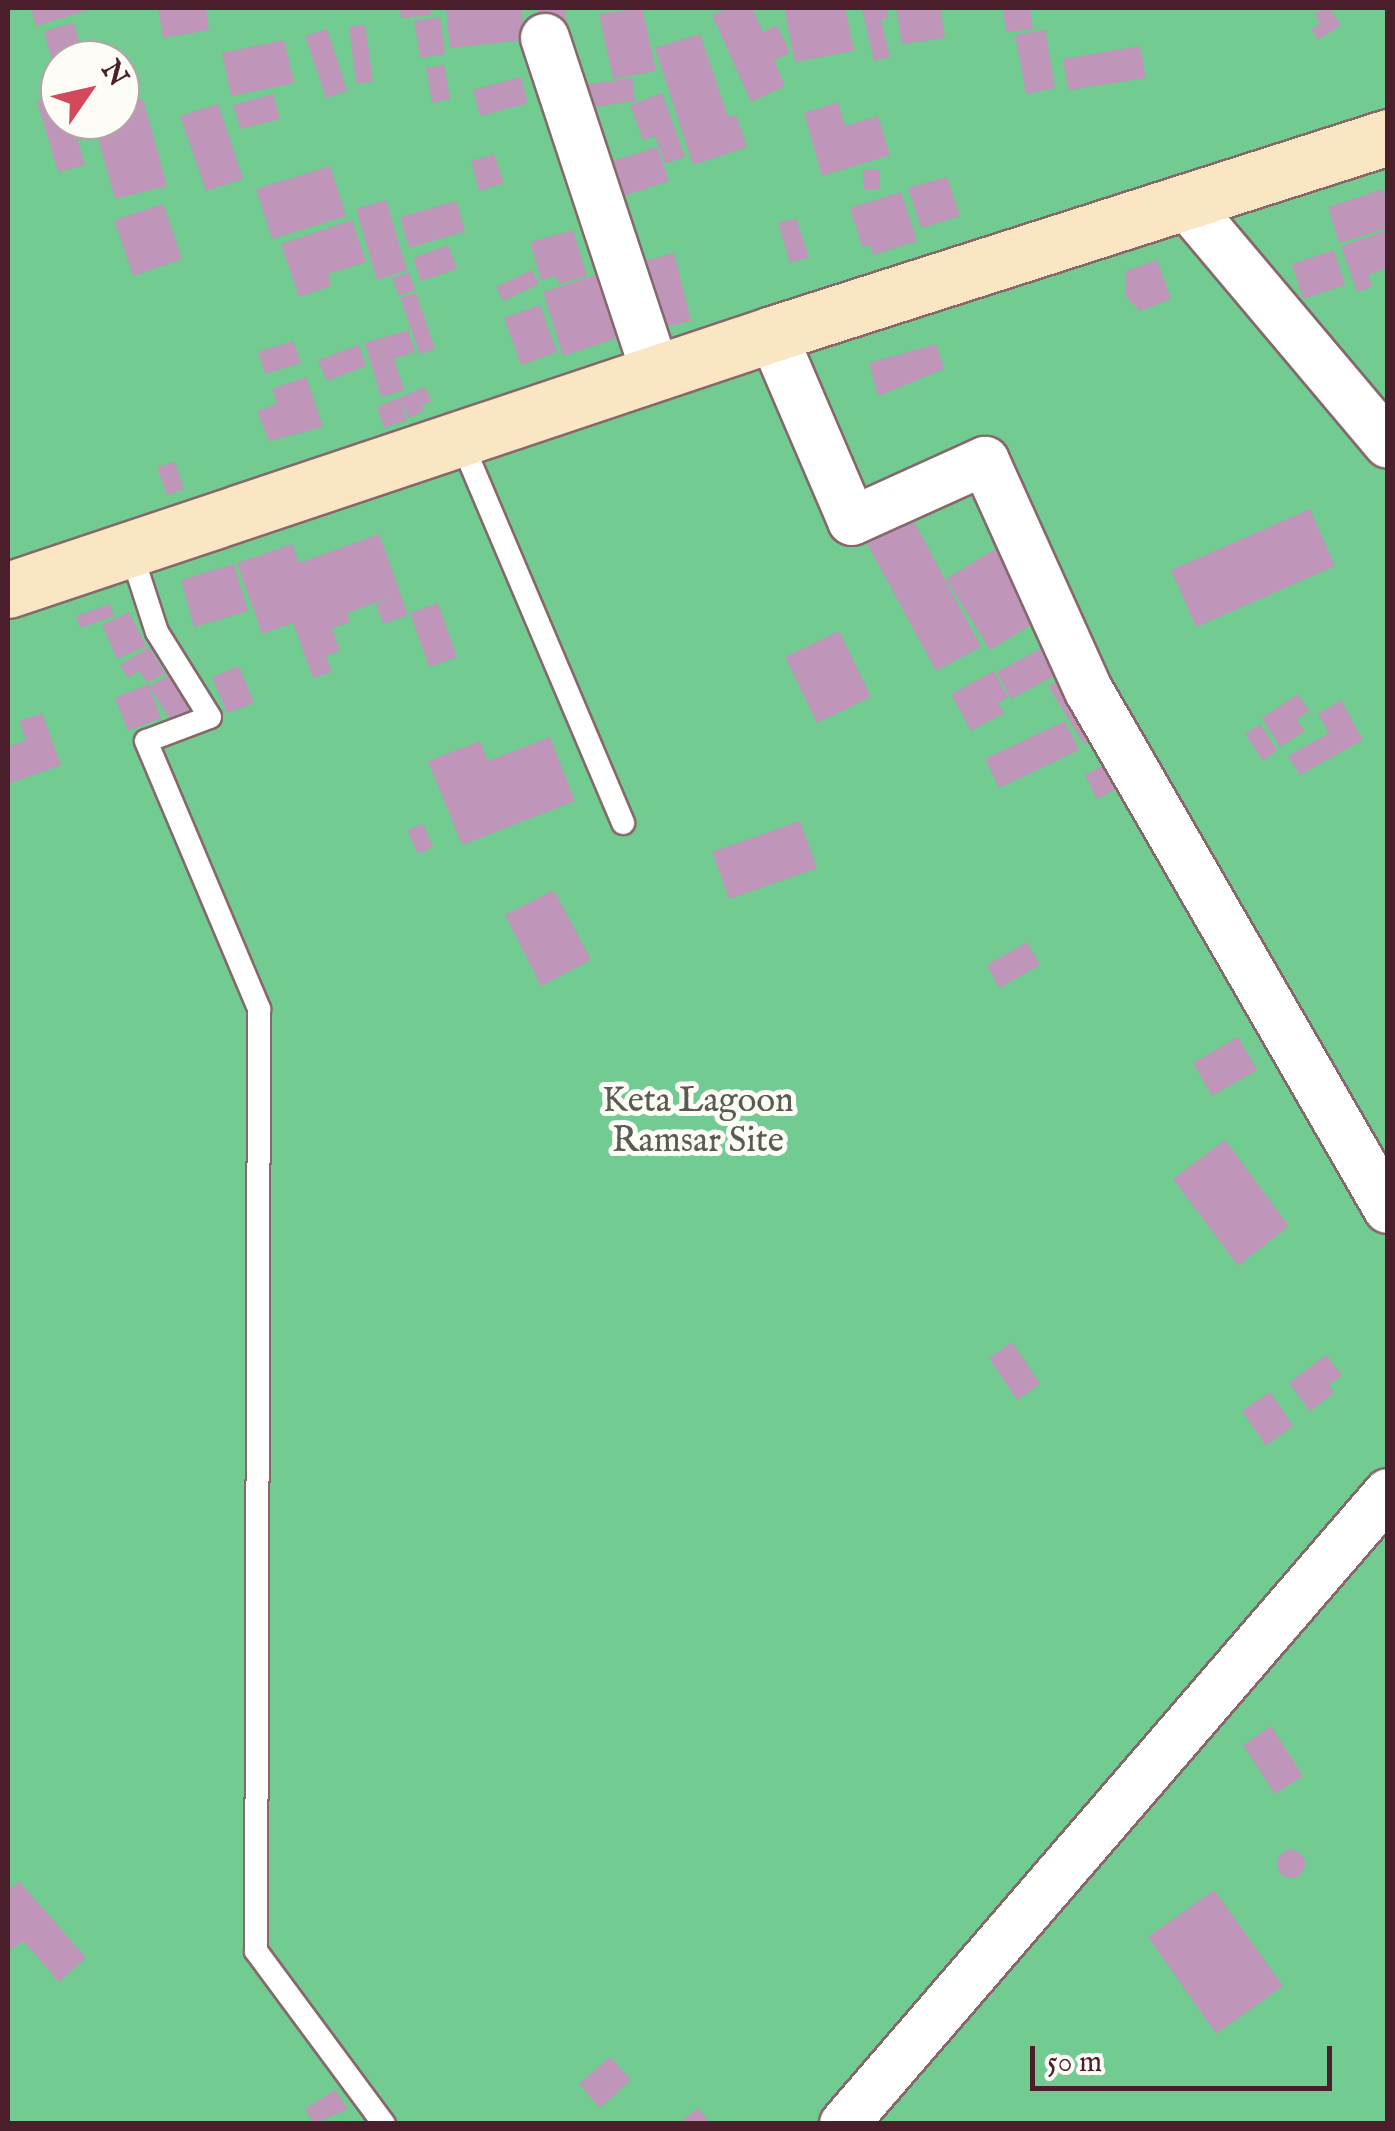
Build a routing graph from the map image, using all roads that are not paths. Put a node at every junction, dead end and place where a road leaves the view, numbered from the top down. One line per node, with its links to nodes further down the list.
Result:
1 (545, 38): 5 (street)
2 (1388, 138): 3 (main road)
3 (1187, 206): 4 (main road); 7 (street)
4 (772, 334): 5 (main road); 11 (street)
5 (656, 374): 6 (main road)
6 (462, 441): 8 (main road); 10 (lane)
7 (1388, 444)
8 (130, 549): 9 (main road); 13 (lane)
9 (8, 590)
10 (624, 823)
11 (1388, 1209)
12 (1388, 1492): 14 (street)
13 (384, 2124)
14 (844, 2124)

